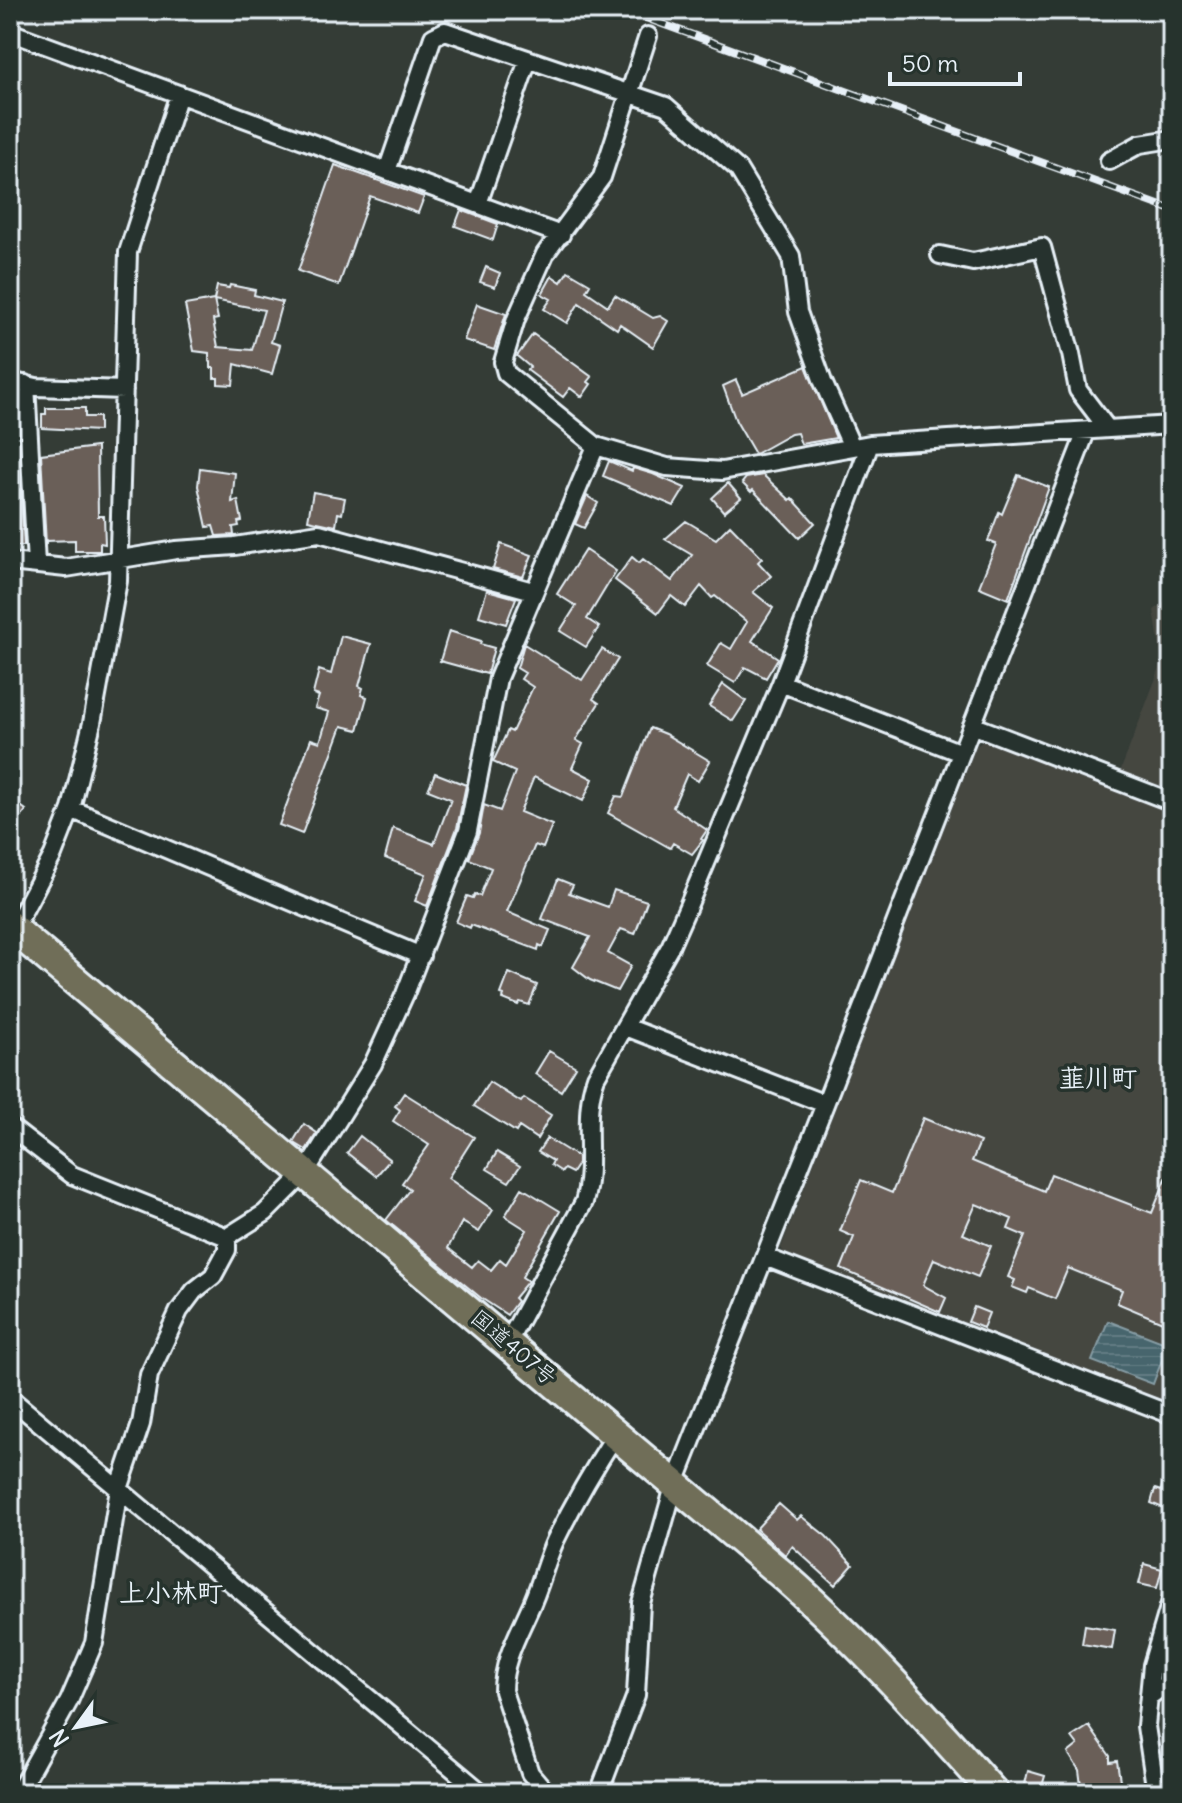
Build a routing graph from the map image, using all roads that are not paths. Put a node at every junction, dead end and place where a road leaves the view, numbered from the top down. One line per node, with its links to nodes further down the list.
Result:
1 (10, 32): 4 (street)
2 (648, 36): 5 (street)
3 (528, 60): 5 (street); 8 (street); 9 (street)
4 (179, 94): 8 (street); 13 (street)
5 (630, 94): 10 (street); 19 (street)
6 (1172, 139): 7 (street)
7 (1109, 161)
8 (387, 171): 9 (street)
9 (478, 204): 10 (street)
10 (561, 235): 18 (street)
11 (940, 255): 15 (street)
12 (18, 382): 13 (street); 22 (street)
13 (124, 390): 20 (street)
14 (1172, 425): 15 (street)
15 (1107, 428): 16 (street)
16 (1086, 432): 17 (street); 25 (street)
17 (870, 444): 19 (street); 24 (street)
18 (596, 446): 19 (street); 23 (street)
19 (852, 447)
20 (118, 558): 22 (street); 23 (street); 28 (street)
21 (10, 562): 22 (street)
22 (36, 564)
23 (533, 591): 30 (street)
24 (781, 683): 26 (street); 31 (street)
25 (972, 725): 26 (street); 27 (street)
26 (961, 753): 32 (street)
27 (1172, 802)
28 (71, 809): 29 (street); 30 (street)
29 (12, 928): 34 (highway, 国道407号)
30 (421, 956): 34 (street)
31 (626, 1027): 32 (street); 37 (street)
32 (825, 1104): 36 (street)
33 (10, 1127): 35 (street)
34 (305, 1173): 35 (street); 37 (highway, 国道407号)
35 (227, 1237): 42 (street)
36 (765, 1257): 39 (street); 41 (street)
37 (508, 1342): 40 (highway, 国道407号)
38 (10, 1398): 42 (street)
39 (1171, 1411)
40 (616, 1434): 41 (highway, 国道407号); 48 (street)
41 (675, 1483): 49 (street); 50 (highway, 国道407号)
42 (119, 1489): 46 (street); 47 (street)
43 (1172, 1597): 45 (street)
44 (1172, 1680): 45 (street)
45 (1150, 1696): 51 (street)
46 (18, 1793)
47 (482, 1793)
48 (547, 1793)
49 (599, 1793)
50 (994, 1793)
51 (1156, 1793)

